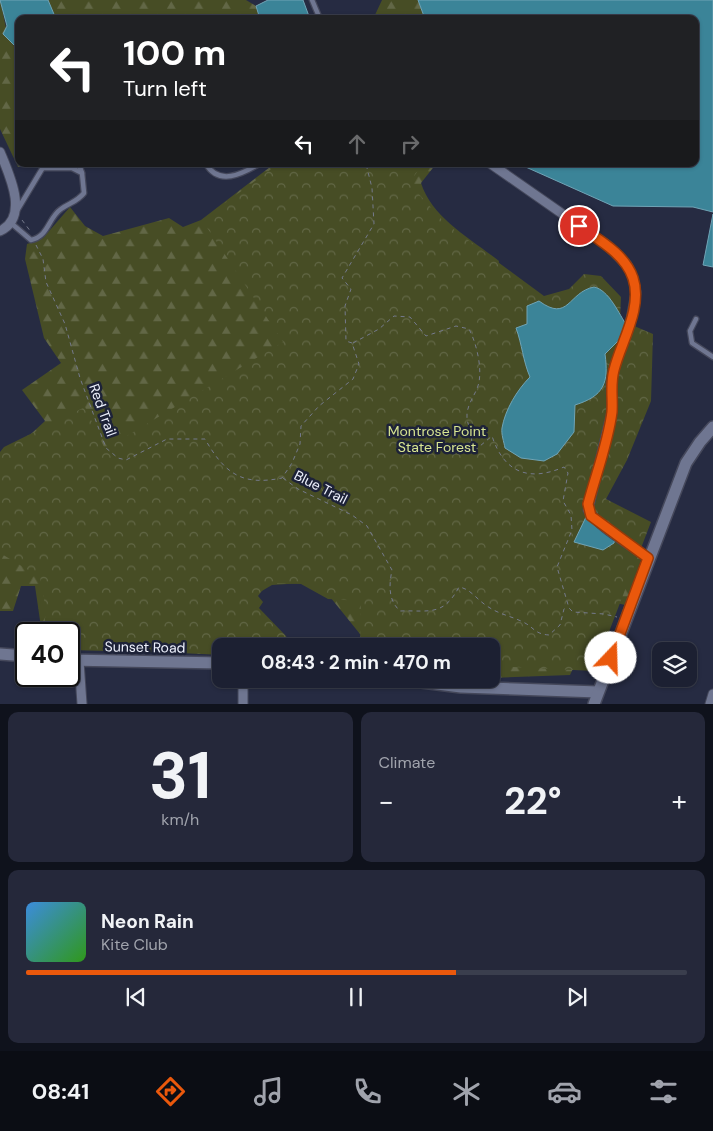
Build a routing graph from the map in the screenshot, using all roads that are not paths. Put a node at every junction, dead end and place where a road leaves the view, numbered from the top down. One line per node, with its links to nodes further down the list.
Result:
1 (312, 0): 2 (lane)
2 (318, 15)
3 (0, 152): 11 (street)
4 (43, 167): 11 (lane)
5 (58, 167): 10 (lane)
6 (80, 167): 10 (lane)
7 (209, 167): 8 (lane)
8 (254, 167)
9 (495, 167): 17 (street)
10 (82, 173): 12 (lane)
11 (16, 212): 12 (street)
12 (11, 223): 13 (street)
13 (0, 231)
14 (696, 319): 15 (lane)
15 (713, 358)
16 (713, 427): 17 (street)
17 (648, 558): 25 (street)
18 (0, 654): 19 (street)
19 (15, 655)
20 (80, 660): 21 (street, Sunset Road)
21 (212, 663)
22 (79, 687): 27 (street)
23 (243, 688): 28 (street)
24 (488, 688): 25 (street)
25 (598, 692): 29 (street)
26 (713, 694): 30 (street)
27 (82, 704)
28 (243, 704)
29 (594, 704)
30 (710, 704)

